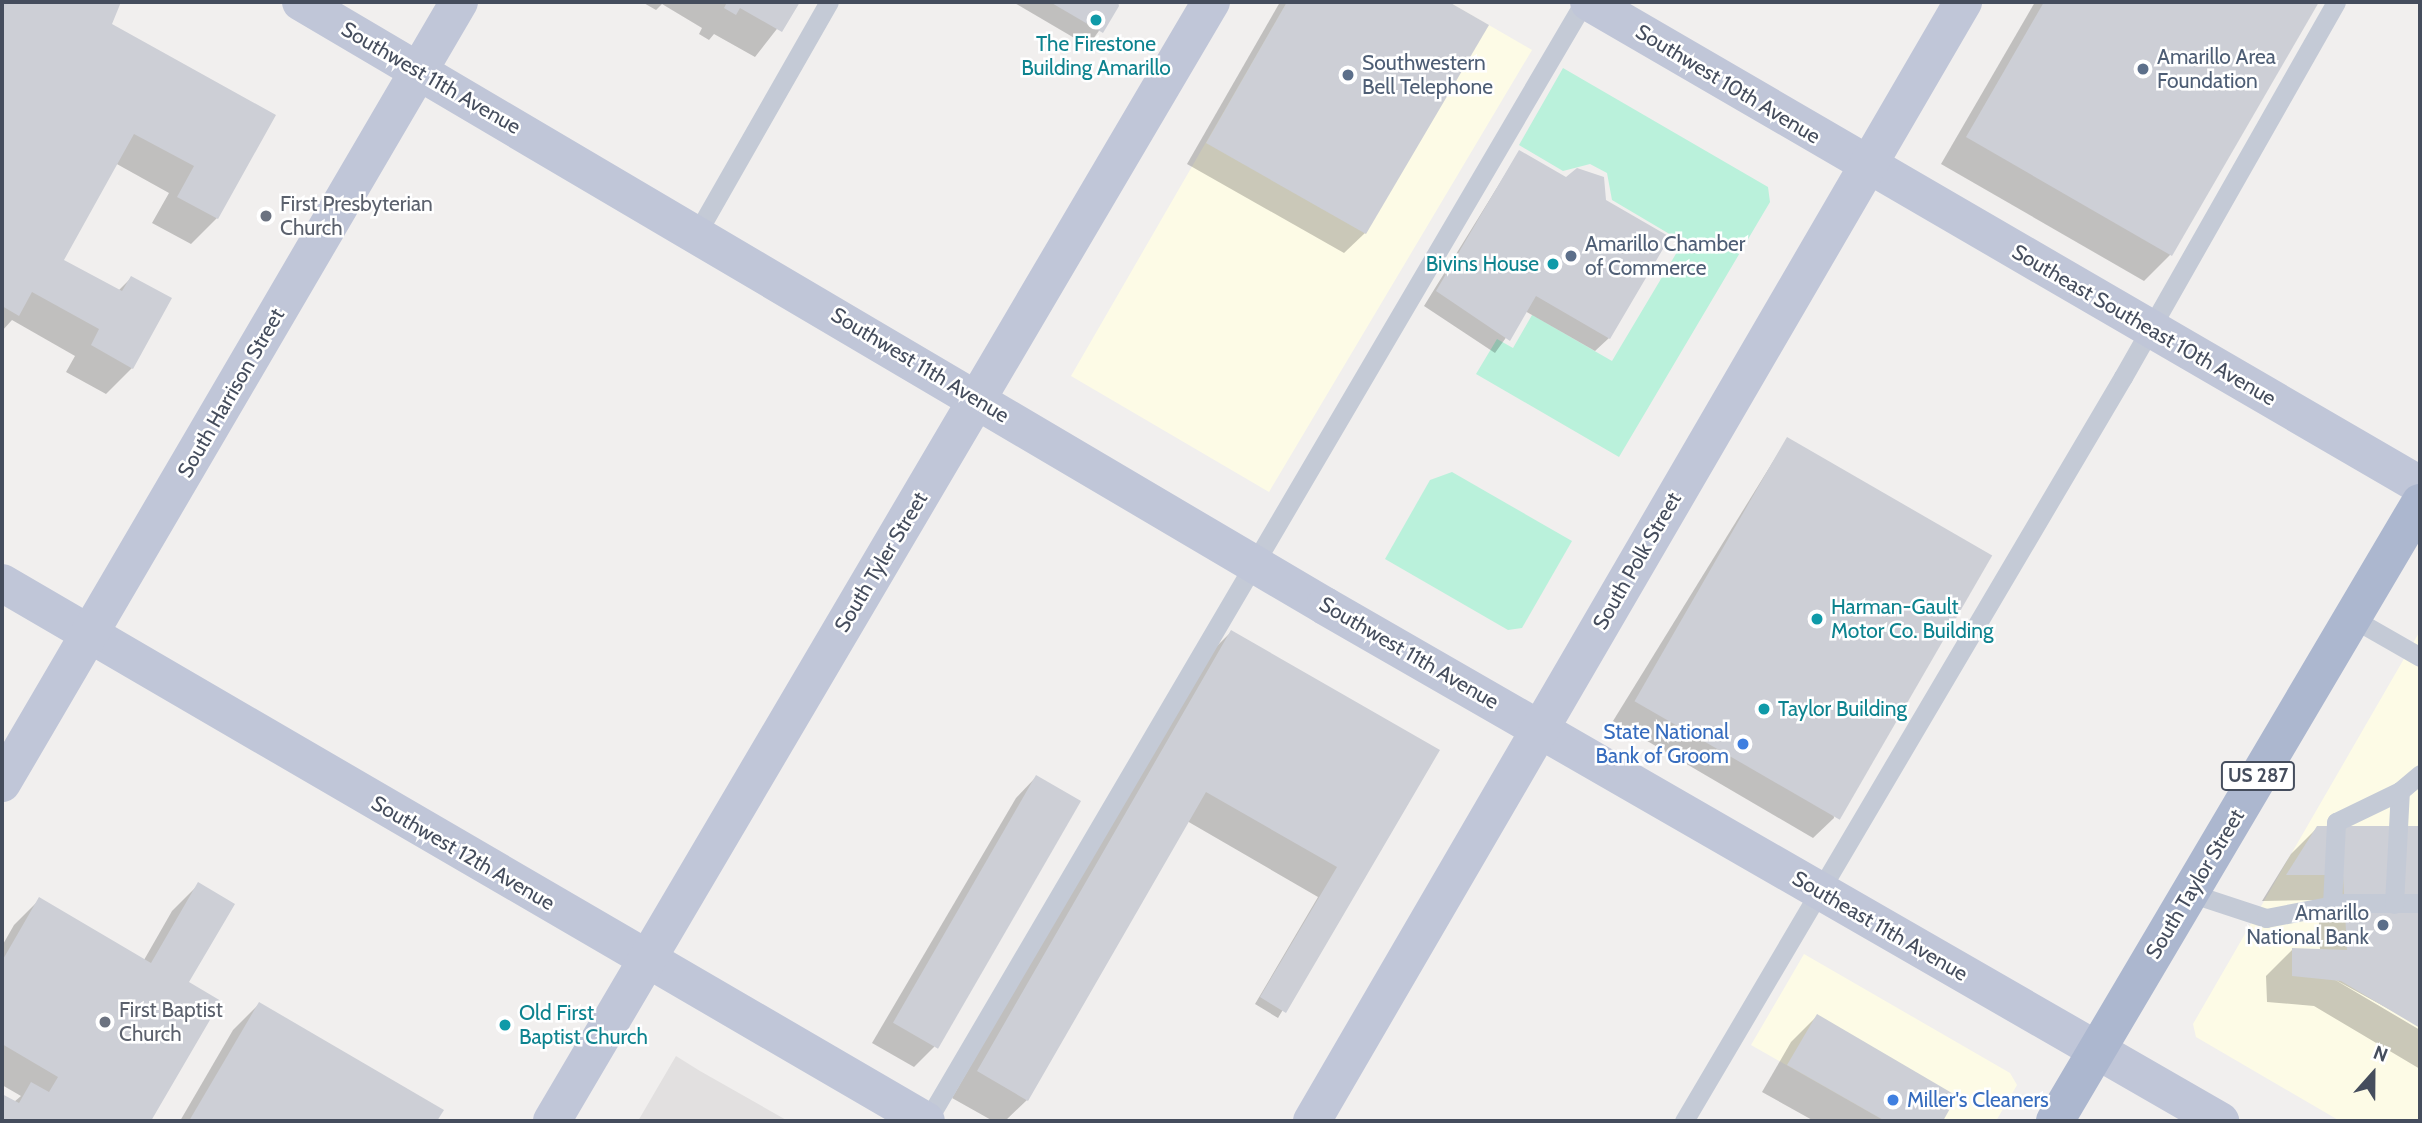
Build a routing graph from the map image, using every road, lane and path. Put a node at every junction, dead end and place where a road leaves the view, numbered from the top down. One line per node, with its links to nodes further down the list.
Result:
1 (301, 2): 8 (street, Southwest 11th Avenue)
2 (459, 2): 8 (street, South Harrison Street)
3 (830, 2): 10 (lane)
4 (1211, 2): 12 (street, South Tyler Street)
5 (1586, 2): 9 (street, Southwest 10th Avenue); 15 (lane)
6 (1962, 2): 9 (street, South Polk Street)
7 (2336, 2): 11 (lane)
8 (419, 71): 10 (street, Southwest 11th Avenue); 18 (street, South Harrison Street)
9 (1867, 166): 11 (street, Southeast Southeast 10th Avenue); 20 (street, South Polk Street)
10 (697, 233): 12 (street, Southwest 11th Avenue)
11 (2150, 329): 13 (street, Southeast Southeast 10th Avenue); 24 (lane)
12 (978, 399): 15 (street, Southwest 11th Avenue); 29 (street, South Tyler Street)
13 (2420, 485)
14 (2420, 503): 17 (main road, South Taylor Street / US 287)
15 (1251, 562): 20 (street, Southwest 11th Avenue); 32 (lane)
16 (2, 583): 18 (street, Southwest 12th Avenue)
17 (2352, 618): 19 (lane); 25 (main road, South Taylor Street / US 287)
18 (90, 634): 22 (street, South Harrison Street); 29 (street, Southwest 12th Avenue)
19 (2420, 657)
20 (1539, 729): 24 (street, Southeast 11th Avenue); 33 (street, South Polk Street)
21 (2420, 774): 23 (lane)
22 (2, 783)
23 (2400, 791): 27 (lane); 28 (lane)
24 (1821, 892): 30 (street, Southeast 11th Avenue); 34 (lane)
25 (2190, 892): 28 (lane); 30 (main road, South Taylor Street / US 287)
26 (2420, 903): 27 (lane)
27 (2394, 904): 28 (lane)
28 (2332, 905)
29 (645, 958): 31 (street, South Tyler Street); 32 (street, Southwest 12th Avenue)
30 (2097, 1049): 35 (main road, South Taylor Street / US 287); 36 (street, Southeast 11th Avenue)
31 (552, 1121)
32 (926, 1121)
33 (1312, 1121)
34 (1684, 1121)
35 (2056, 1121)
36 (2220, 1121)

